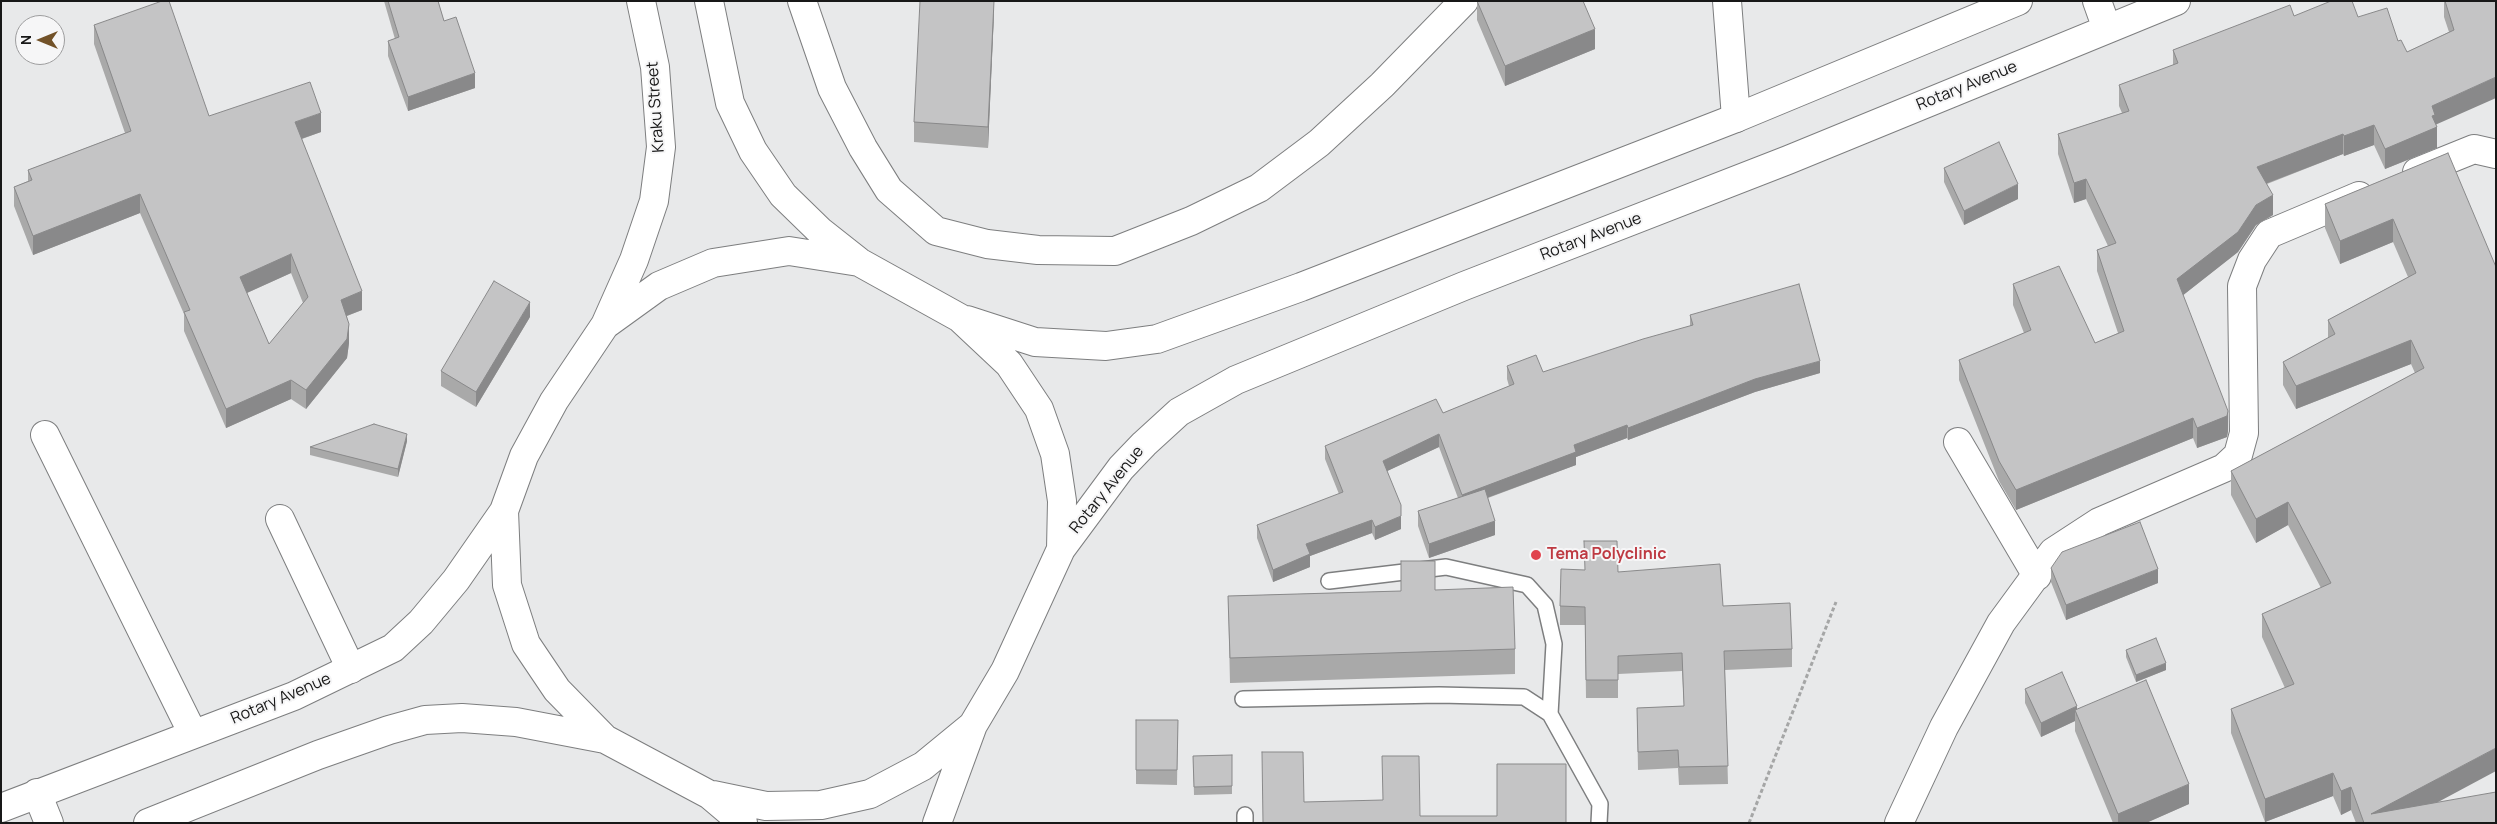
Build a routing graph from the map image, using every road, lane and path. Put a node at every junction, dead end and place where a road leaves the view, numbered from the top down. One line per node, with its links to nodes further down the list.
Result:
1 (641, 1): 14 (main road, Kraku Street)
2 (709, 1): 12 (main road)
3 (802, 1): 4 (main road)
4 (1464, 1)
5 (1727, 1): 10 (main road)
6 (2018, 1): 10 (main road)
7 (2097, 1): 9 (main road)
8 (2176, 1): 9 (main road, Rotary Avenue)
9 (2107, 29): 19 (main road, Rotary Avenue)
10 (1736, 118): 13 (main road)
11 (2496, 154): 20 (main road)
12 (859, 262): 13 (main road); 14 (main road)
13 (960, 318): 19 (main road)
14 (605, 324): 17 (main road)
15 (45, 435): 27 (main road)
16 (1958, 442): 20 (main road)
17 (504, 511): 23 (main road, Rotary Avenue); 28 (main road)
18 (280, 519): 23 (main road)
19 (1061, 549): 26 (main road)
20 (2037, 576): 38 (main road)
21 (1329, 581): 25 (lane)
22 (1836, 602): 37 (path)
23 (351, 669): 27 (main road, Rotary Avenue)
24 (1243, 698): 25 (lane)
25 (1550, 714): 36 (lane)
26 (973, 725): 30 (main road); 35 (main road)
27 (193, 734): 29 (main road, Rotary Avenue)
28 (605, 739): 30 (main road); 33 (main road)
29 (37, 793): 31 (main road, Rotary Avenue); 32 (main road)
30 (710, 794): 34 (main road)
31 (1, 808)
32 (49, 823)
33 (148, 823)
34 (743, 823)
35 (937, 823)
36 (1599, 823)
37 (1748, 823)
38 (1899, 823)

